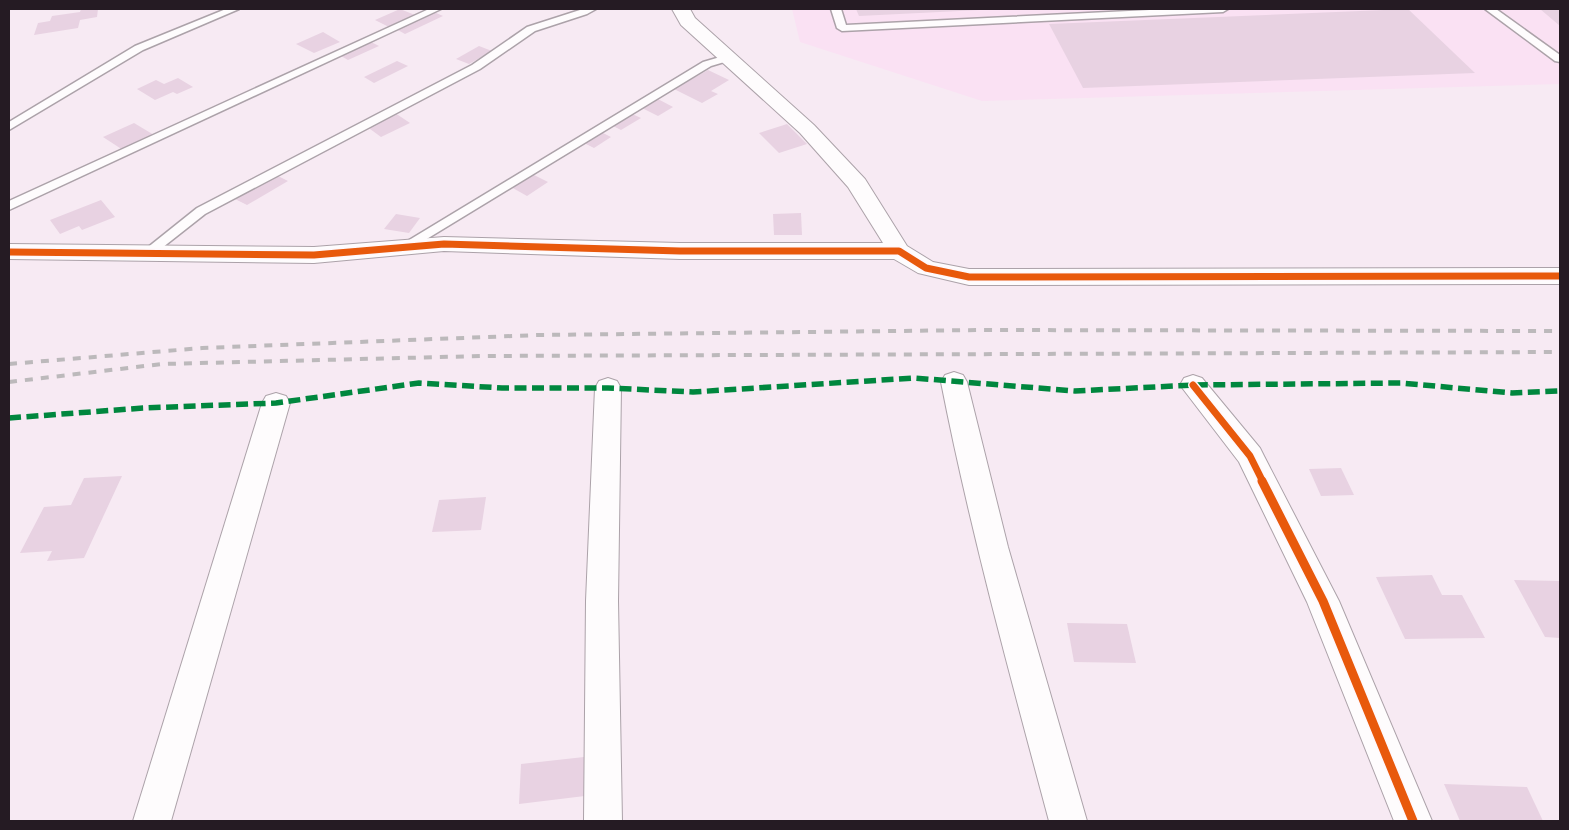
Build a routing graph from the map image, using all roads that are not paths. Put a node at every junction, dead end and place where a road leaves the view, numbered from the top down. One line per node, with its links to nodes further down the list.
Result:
1 (234, 9): 10 (lane)
2 (436, 9): 11 (lane)
3 (591, 9): 15 (lane)
4 (681, 9): 8 (street)
5 (836, 9): 6 (lane)
6 (1223, 9)
7 (1490, 9): 9 (lane)
8 (727, 58): 12 (lane); 13 (street)
9 (1559, 59)
10 (9, 127)
11 (9, 206)
12 (402, 248): 13 (street); 15 (street)
13 (900, 251): 16 (street)
14 (9, 252): 15 (street)
15 (148, 252)
16 (1560, 276)
17 (954, 382): 23 (street)
18 (1194, 386): 24 (street)
19 (608, 388): 22 (street)
20 (276, 403): 21 (street)
21 (152, 821)
22 (604, 821)
23 (1068, 821)
24 (1413, 821)

